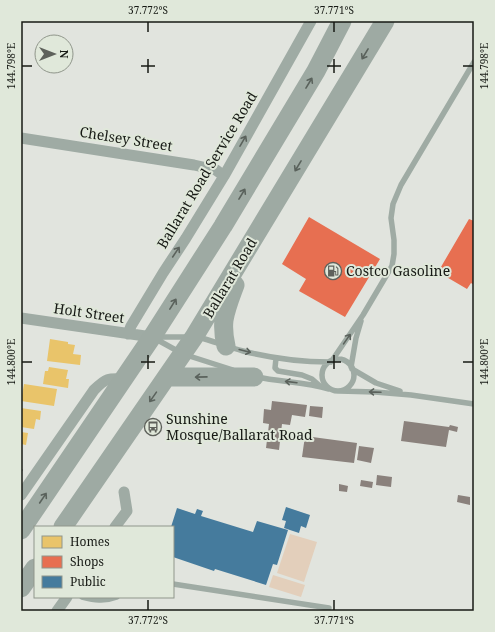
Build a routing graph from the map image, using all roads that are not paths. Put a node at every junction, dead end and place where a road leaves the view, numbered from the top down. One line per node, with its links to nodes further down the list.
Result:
1 (312, 21): 6 (street, Ballarat Road Service Road, one-way to 1)
2 (342, 21): 12 (highway, one-way to 2)
3 (381, 22): 7 (highway, Ballarat Road, one-way to 7)
4 (474, 62): 8 (lane)
5 (21, 138): 6 (street, Chelsey Street)
6 (224, 176): 10 (street, Ballarat Road Service Road, one-way to 6)
7 (251, 242): 11 (highway, Ballarat Road); 13 (highway)
8 (363, 315): 16 (lane, one-way to 8); 17 (lane)
9 (21, 318): 10 (street, Holt Street)
10 (128, 334): 12 (street, Holt Street)
11 (194, 337): 12 (lane); 13 (lane); 14 (highway, Ballarat Road)
12 (152, 338): 14 (lane); 20 (highway)
13 (226, 346): 15 (lane, one-way to 15)
14 (183, 354): 18 (lane); 19 (highway, Ballarat Road)
15 (276, 358): 16 (lane); 21 (lane)
16 (330, 362): 17 (lane); 22 (lane)
17 (351, 368): 23 (lane); 24 (lane)
18 (254, 376): 19 (highway, one-way to 19); 21 (lane, one-way to 18)
19 (167, 377): 28 (highway, Ballarat Road, one-way to 28)
20 (125, 379): 26 (street); 30 (highway, one-way to 20)
21 (320, 386): 22 (lane)
22 (329, 389): 23 (lane)
23 (340, 391): 24 (lane, one-way to 23)
24 (411, 395): 25 (lane)
25 (474, 404)
26 (22, 492)
27 (124, 492): 29 (street)
28 (64, 526)
29 (117, 526)
30 (21, 530)
31 (34, 569): 33 (highway)
32 (174, 584): 37 (lane)
33 (21, 588)
34 (66, 598): 38 (street)
35 (87, 598): 36 (lane)
36 (113, 598)
37 (329, 608)
38 (57, 611)

